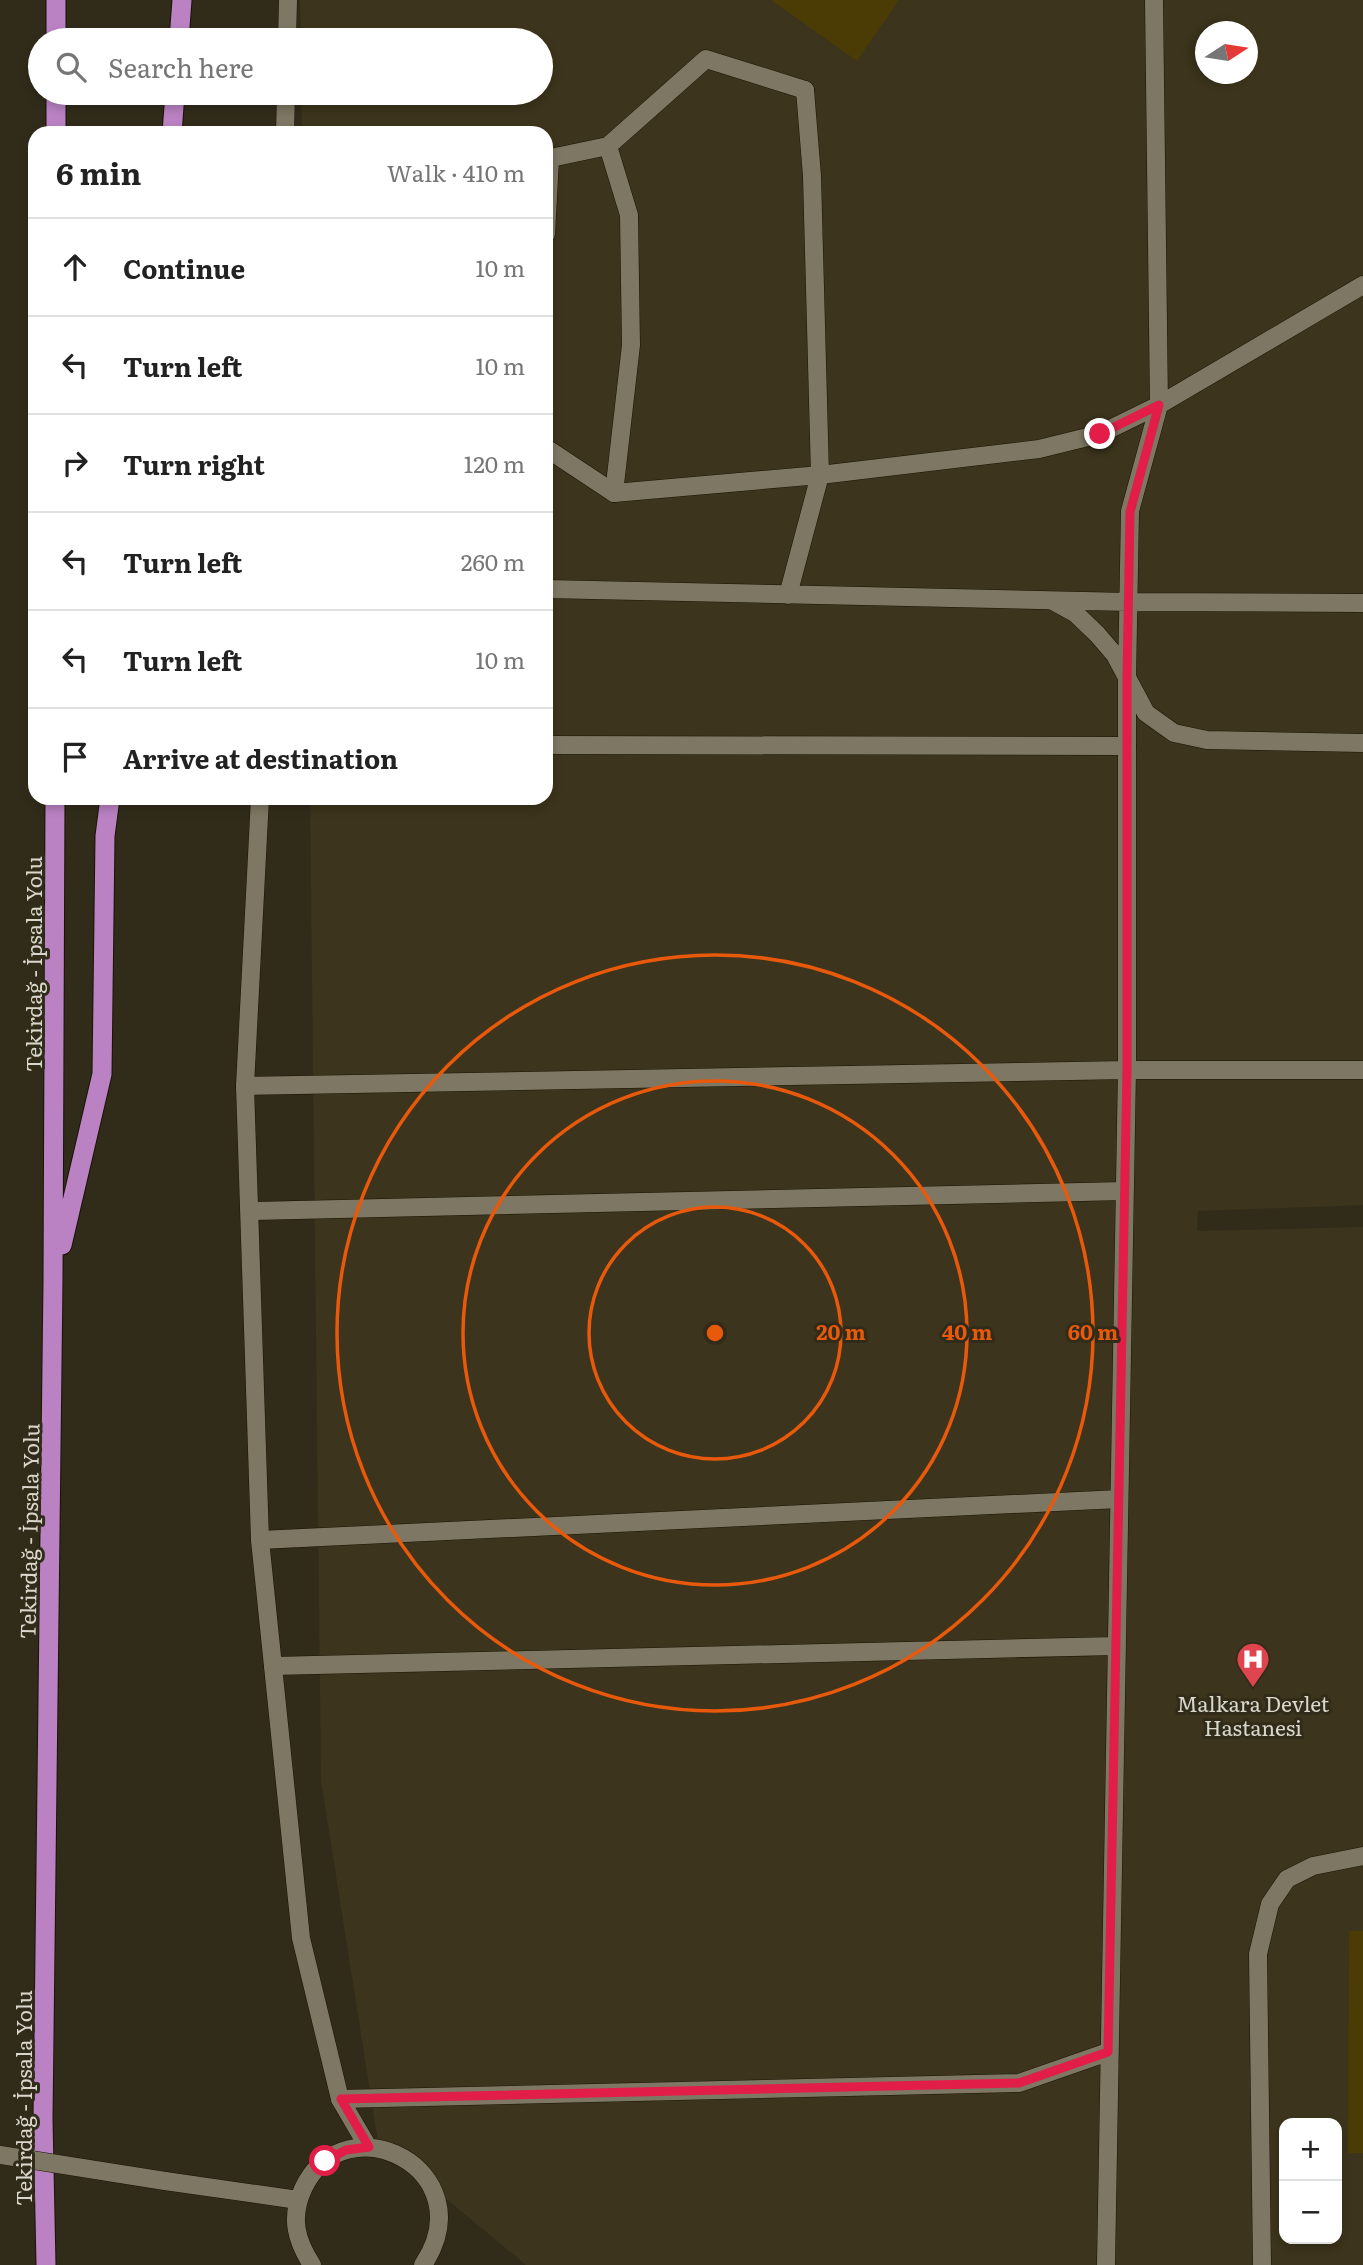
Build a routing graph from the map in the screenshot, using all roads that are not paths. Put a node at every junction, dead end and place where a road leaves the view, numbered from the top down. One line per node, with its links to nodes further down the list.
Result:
1 (55, 0): 5 (highway)
2 (182, 0): 6 (highway)
3 (288, 0): 7 (street)
4 (1154, 0): 17 (street)
5 (55, 28)
6 (180, 28)
7 (287, 28)
8 (56, 105): 11 (highway)
9 (174, 105): 12 (highway)
10 (286, 105): 13 (street)
11 (56, 126)
12 (173, 126)
13 (285, 126)
14 (608, 146): 15 (street); 19 (street); 20 (street)
15 (553, 158)
16 (1363, 285): 17 (street)
17 (1159, 405): 19 (street); 24 (street)
18 (553, 453): 20 (street)
19 (820, 475): 20 (street); 22 (street)
20 (614, 493)
21 (553, 589): 22 (street)
22 (788, 595): 23 (street)
23 (1050, 600): 24 (street); 26 (street)
24 (1129, 602): 25 (street); 26 (street)
25 (1363, 603)
26 (1127, 679): 27 (street); 29 (street)
27 (1363, 743)
28 (553, 745): 29 (street)
29 (1127, 746): 33 (street)
30 (55, 805): 38 (highway, Tekirdağ - İpsala Yolu)
31 (109, 805): 38 (highway)
32 (260, 805): 35 (street)
33 (1127, 1070): 34 (street); 35 (street); 36 (street)
34 (1363, 1070)
35 (245, 1086): 37 (street)
36 (1124, 1191): 37 (street); 39 (street)
37 (250, 1211): 40 (street)
38 (53, 1280): 49 (highway, Tekirdağ - İpsala Yolu)
39 (1119, 1499): 40 (street); 41 (street)
40 (260, 1540): 42 (street)
41 (1116, 1646): 42 (street); 44 (street)
42 (272, 1665): 45 (street)
43 (1363, 1856): 53 (street)
44 (1108, 2052): 45 (street); 52 (street)
45 (341, 2099): 46 (street)
46 (369, 2147): 48 (street); 51 (street)
47 (0, 2155): 48 (street, bridge)
48 (298, 2200): 50 (street)
49 (46, 2265)
50 (312, 2265)
51 (422, 2265)
52 (1106, 2265)
53 (1262, 2265)

